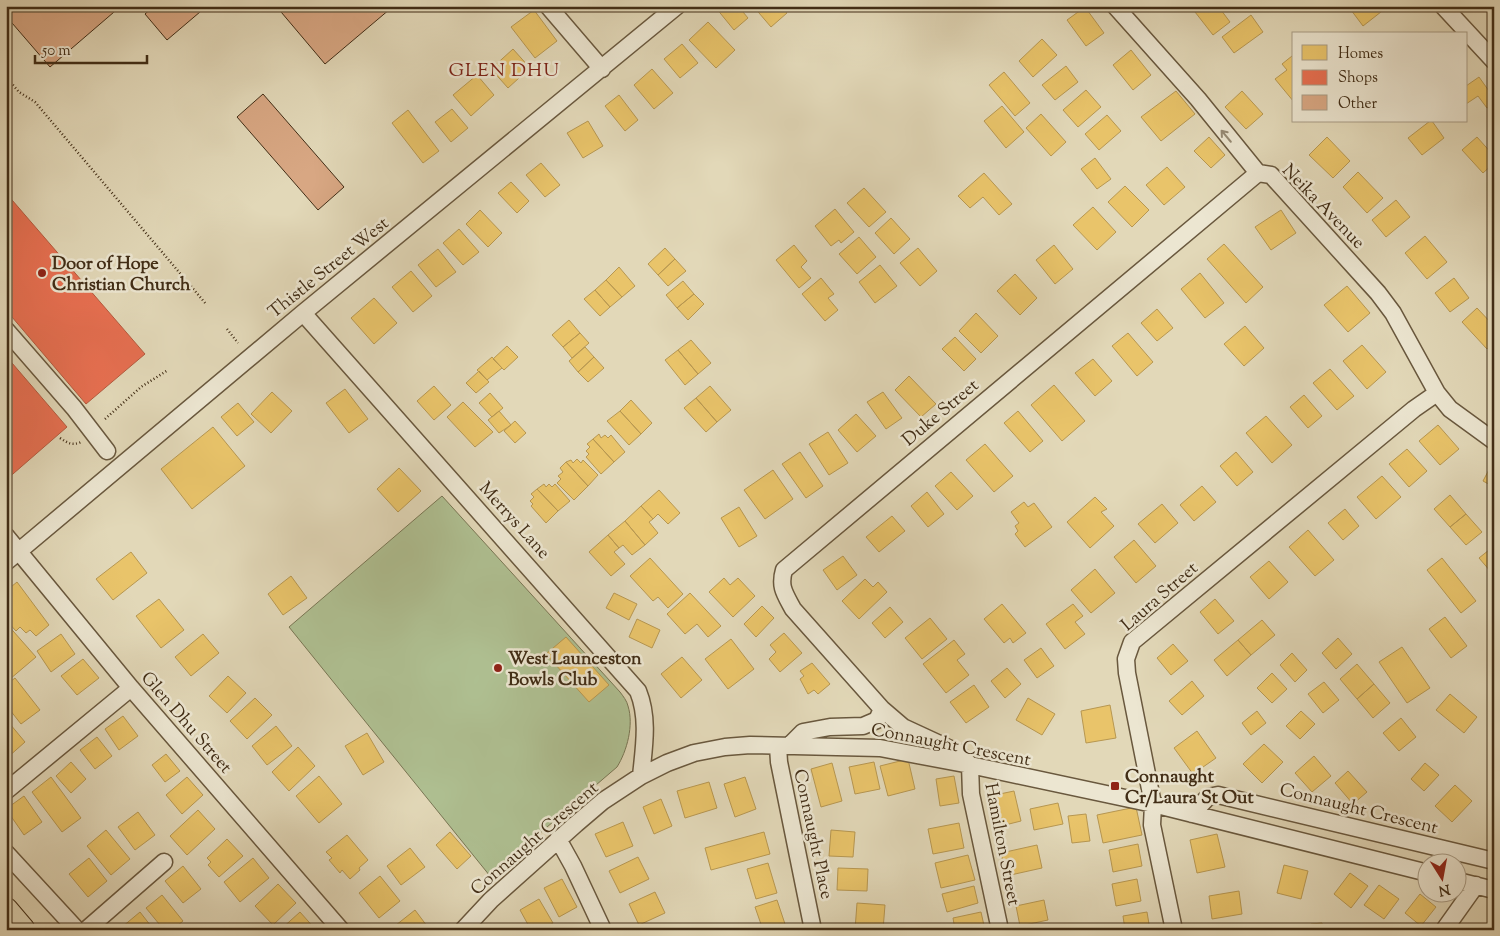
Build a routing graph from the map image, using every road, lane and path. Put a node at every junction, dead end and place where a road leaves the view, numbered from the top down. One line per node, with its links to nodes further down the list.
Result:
1 (548, 6): 8 (street)
2 (677, 6): 8 (street, Thistle Street West)
3 (1115, 6): 10 (street, Neika Avenue, one-way to 3)
4 (1443, 6): 5 (street)
5 (1467, 32)
6 (1468, 33): 7 (street)
7 (1494, 62)
8 (602, 69): 12 (street, Thistle Street West)
9 (6, 77): 11 (path)
10 (1258, 173): 17 (street, Neika Avenue); 26 (street, Duke Street)
11 (206, 304)
12 (303, 313): 24 (street, Thistle Street West); 29 (street, Merrys Lane)
13 (227, 329): 15 (path)
14 (6, 330): 22 (street)
15 (238, 343)
16 (168, 370): 18 (path)
17 (1437, 393): 20 (street, Neika Avenue); 31 (street, Laura Street)
18 (105, 419)
19 (60, 438): 21 (path)
20 (1494, 441)
21 (81, 442)
22 (107, 451)
23 (6, 536): 24 (street, Glen Dhu Street)
24 (12, 557): 25 (street, Glen Dhu Street)
25 (130, 688): 30 (street); 45 (street, Glen Dhu Street)
26 (882, 709): 27 (street); 28 (street, Duke Street)
27 (783, 746): 28 (street, Connaught Crescent); 29 (street, Connaught Crescent); 48 (street, Connaught Place)
28 (970, 765): 31 (street, Connaught Crescent); 49 (street, Hamilton Street)
29 (641, 776): 33 (street, Connaught Crescent)
30 (6, 791)
31 (1153, 804): 32 (street, Connaught Crescent); 50 (street, Laura Street)
32 (1192, 814): 35 (street, Connaught Crescent); 37 (street, Connaught Crescent)
33 (558, 839): 46 (street, Connaught Crescent); 47 (street)
34 (6, 853): 43 (street)
35 (1494, 861)
36 (164, 862): 44 (street)
37 (1418, 870)
38 (1468, 883): 39 (street)
39 (1476, 885): 40 (street); 51 (street)
40 (1494, 890)
41 (6, 910): 42 (highway)
42 (23, 930)
43 (78, 930)
44 (86, 930)
45 (342, 930)
46 (463, 930)
47 (602, 930)
48 (813, 930)
49 (1000, 930)
50 (1174, 930)
51 (1444, 930)

